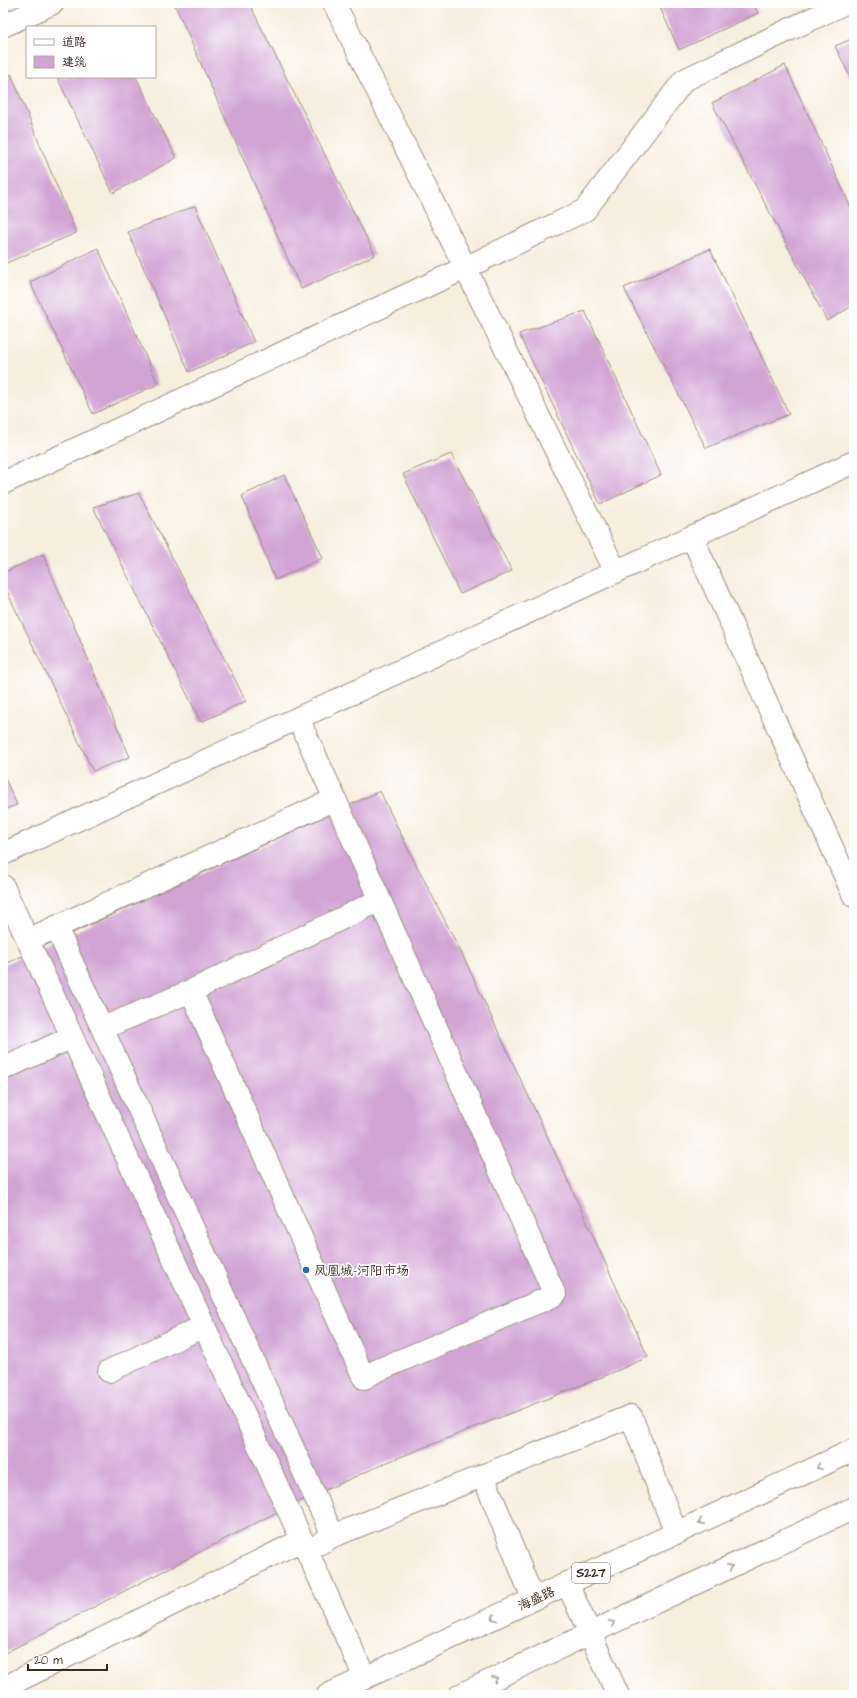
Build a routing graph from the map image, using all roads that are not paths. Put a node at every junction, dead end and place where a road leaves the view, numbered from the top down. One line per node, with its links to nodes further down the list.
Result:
1 (53, 3): 4 (street)
2 (334, 3): 5 (street)
3 (845, 3): 5 (street)
4 (3, 26)
5 (466, 268): 7 (street); 9 (street)
6 (854, 462): 8 (street)
7 (3, 483)
8 (692, 537): 9 (street); 14 (street)
9 (616, 572): 10 (street)
10 (298, 718): 11 (street); 12 (street)
11 (335, 798): 15 (street); 16 (street)
12 (3, 854)
13 (3, 886): 17 (street)
14 (854, 896)
15 (380, 900): 18 (street); 18 (street)
16 (56, 927): 17 (street); 19 (street)
17 (28, 940): 20 (street)
18 (190, 990): 19 (street)
19 (103, 1028): 28 (street)
20 (72, 1037): 21 (street); 22 (street)
21 (3, 1069)
22 (204, 1326): 23 (street); 29 (street)
23 (109, 1371)
24 (854, 1450): 27 (street, 海盛路 / S227, one-way to 27)
25 (483, 1476): 27 (street); 28 (street); 31 (street)
26 (854, 1508): 32 (street, one-way to 26)
27 (676, 1533): 30 (street, 海盛路 / S227)
28 (333, 1536): 29 (street)
29 (304, 1546): 33 (street); 34 (street)
30 (567, 1584): 31 (street, 海盛路 / S227); 32 (street)
31 (533, 1599): 33 (street, 海盛路 / S227, one-way to 33)
32 (590, 1633): 36 (street, one-way to 32); 37 (street)
33 (365, 1678): 35 (street, 海盛路 / S227)
34 (3, 1688)
35 (328, 1695)
36 (460, 1695)
37 (618, 1695)

